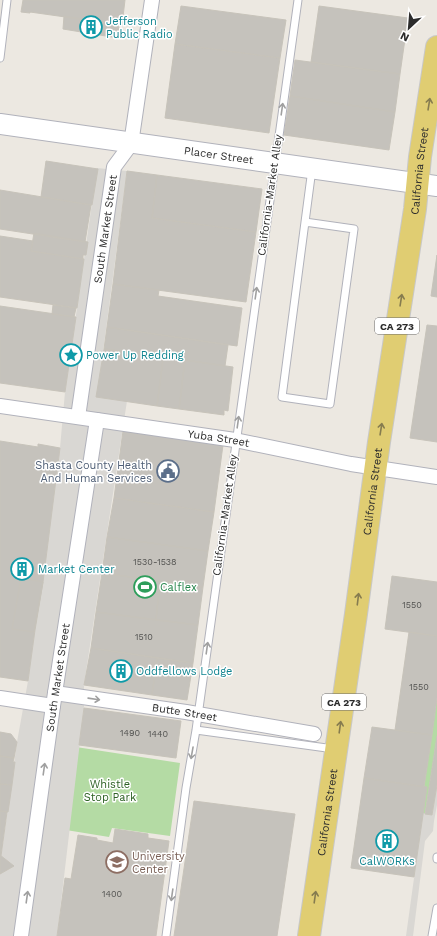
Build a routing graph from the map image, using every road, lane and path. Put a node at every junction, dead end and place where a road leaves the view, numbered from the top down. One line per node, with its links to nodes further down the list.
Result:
1 (7, 0): 5 (lane)
2 (152, 0): 7 (street, South Market Street)
3 (298, 0): 8 (lane, California-Market Alley, one-way to 3)
4 (437, 47): 10 (main road, California Street / CA 273, one-way to 4)
5 (0, 58)
6 (0, 124): 7 (main road, Placer Street)
7 (131, 144): 8 (main road, Placer Street); 13 (street, South Market Street)
8 (274, 163): 9 (main road, Placer Street); 15 (lane, California-Market Alley, one-way to 8)
9 (312, 168): 10 (main road, Placer Street); 11 (lane)
10 (427, 185): 16 (main road, California Street / CA 273, one-way to 10)
11 (305, 222): 11 (lane)
12 (0, 406): 13 (street, Yuba Street)
13 (78, 417): 14 (street, Yuba Street)
14 (97, 420): 15 (street, Yuba Street); 19 (street, South Market Street)
15 (236, 440): 16 (street, Yuba Street); 20 (lane, California-Market Alley, one-way to 15)
16 (376, 467): 17 (street, Yuba Street); 23 (main road, California Street / CA 273, one-way to 16)
17 (437, 476)
18 (0, 698): 19 (street, Butte Street)
19 (54, 700): 20 (street, Butte Street, one-way to 20); 25 (street, South Market Street, one-way to 19)
20 (198, 714): 21 (lane, California-Market Alley); 22 (street, Butte Street)
21 (196, 730): 23 (lane); 26 (lane, California-Market Alley, one-way to 26)
22 (314, 734)
23 (337, 749): 27 (main road, California Street / CA 273, one-way to 23)
24 (437, 908): 28 (lane)
25 (21, 936)
26 (166, 936)
27 (310, 936)
28 (432, 936)

